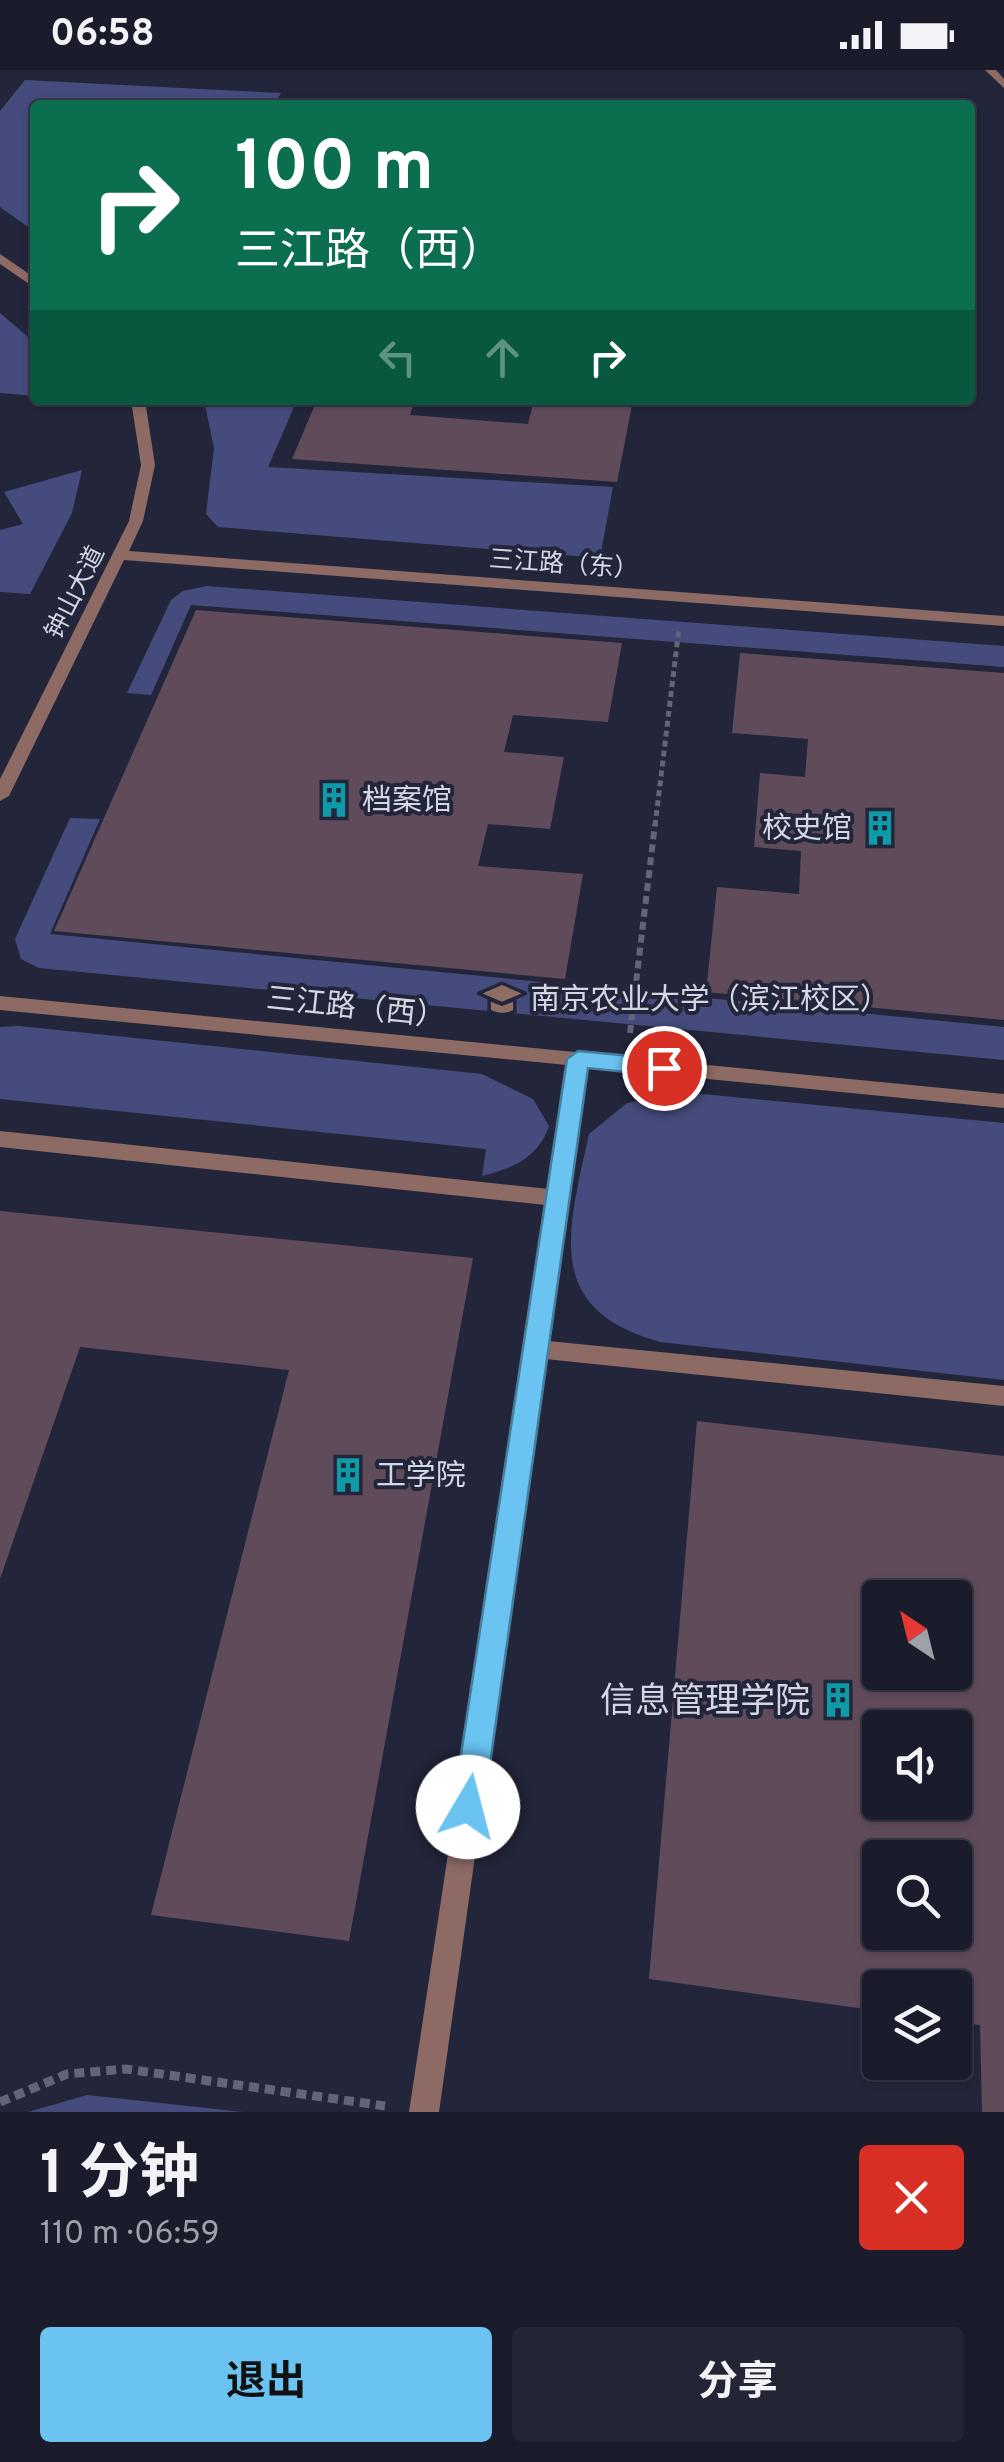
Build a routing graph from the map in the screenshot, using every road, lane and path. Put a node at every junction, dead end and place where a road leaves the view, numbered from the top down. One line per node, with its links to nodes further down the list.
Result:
1 (990, 70): 2 (lane)
2 (1004, 85)
3 (0, 258): 4 (lane)
4 (30, 280)
5 (139, 405): 6 (lane, 钟山大道)
6 (121, 555): 7 (lane, 三江路（东）); 9 (lane, 钟山大道)
7 (683, 597): 8 (lane, 三江路（东）); 12 (path)
8 (1004, 622)
9 (0, 796)
10 (0, 1003): 11 (lane, 三江路（西）)
11 (578, 1059): 12 (lane, 三江路（西）); 15 (lane)
12 (626, 1064): 13 (lane, 三江路（西）)
13 (1004, 1100)
14 (0, 1139): 15 (lane)
15 (558, 1198): 16 (lane)
16 (535, 1349): 17 (lane); 19 (lane)
17 (1004, 1396)
18 (0, 2102): 19 (path)
19 (413, 2110)

